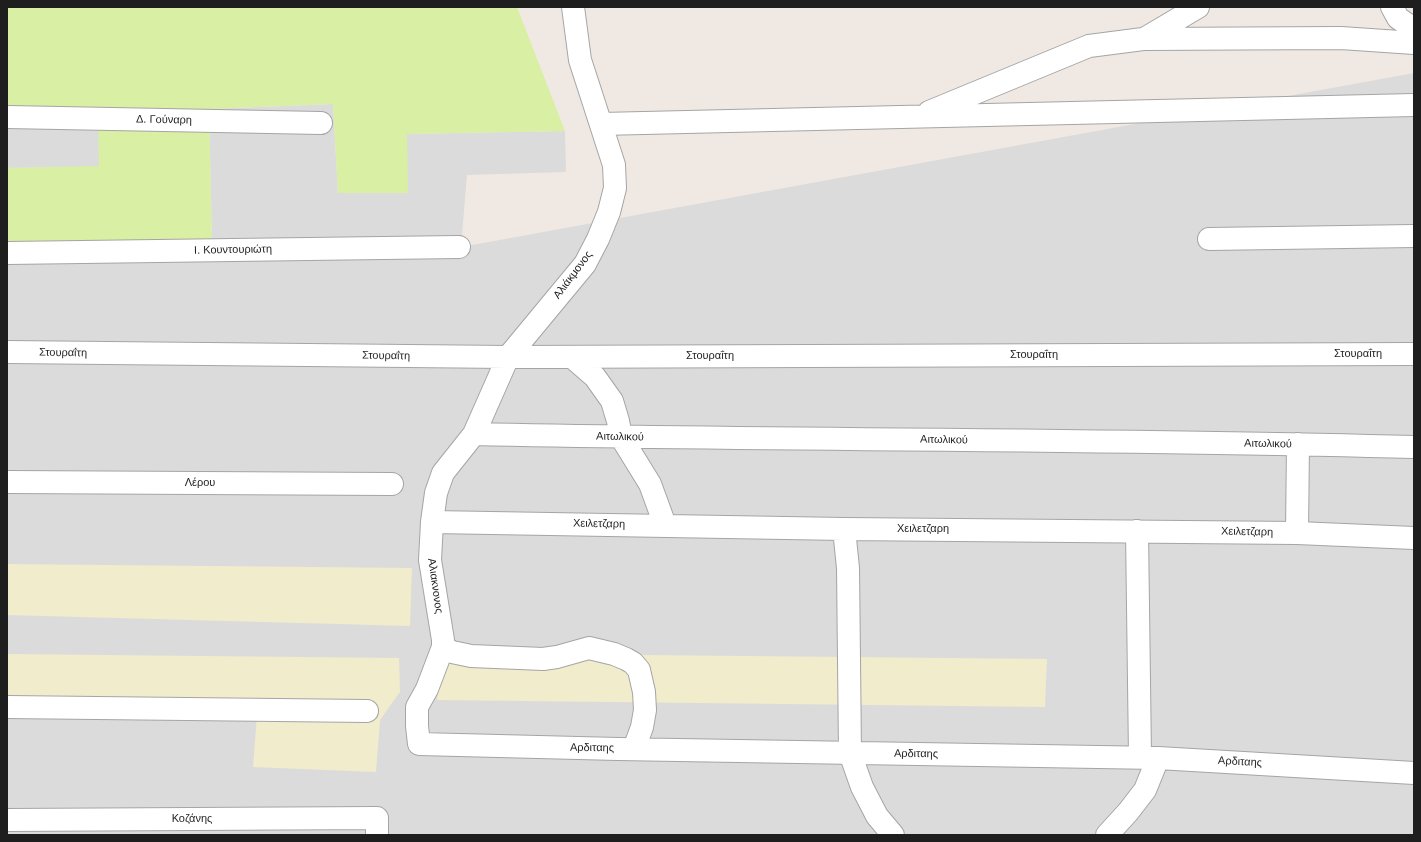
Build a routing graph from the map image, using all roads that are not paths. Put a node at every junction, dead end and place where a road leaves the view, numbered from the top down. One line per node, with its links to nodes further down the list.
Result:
1 (573, 7): 11 (street, Αλιάκμονος)
2 (1198, 7): 5 (street)
3 (1392, 7): 4 (street)
4 (1414, 29)
5 (1143, 39): 6 (street); 9 (street)
6 (1414, 43)
7 (1414, 105): 9 (street)
8 (7, 117): 10 (street, Δ. Γούναρη)
9 (917, 117): 11 (street)
10 (321, 123)
11 (601, 124): 18 (street, Αλιάκμονος)
12 (1414, 236): 13 (street)
13 (1209, 239)
14 (459, 247): 15 (street, Ι. Κουντουριώτη)
15 (7, 253)
16 (7, 352): 18 (street, Στουραΐτη)
17 (1414, 354): 19 (street, Στουραΐτη)
18 (508, 357): 19 (street, Στουραΐτη); 20 (street, Αλιάκμονος)
19 (572, 357): 21 (street)
20 (474, 434): 21 (street, Αιτωλικού); 26 (street, Αλιακνονος)
21 (621, 437): 22 (street, Αιτωλικού); 27 (street)
22 (1298, 444): 23 (street, Αιτωλικού); 30 (street)
23 (1414, 447)
24 (7, 482): 25 (street, Λέρου)
25 (392, 484)
26 (432, 522): 27 (street, Χειλετζαρη); 32 (street, Αλιακνονος)
27 (665, 525): 28 (street, Χειλετζαρη)
28 (844, 529): 29 (street, Χειλετζαρη); 37 (street)
29 (1137, 531): 30 (street, Χειλετζαρη); 38 (street)
30 (1297, 533): 31 (street, Χειλετζαρη)
31 (1414, 538)
32 (443, 647): 35 (street, Αλιακνονος); 36 (street)
33 (7, 707): 34 (street)
34 (367, 711)
35 (418, 744): 36 (street, Αρδιταης)
36 (634, 749): 37 (street, Αρδιταης)
37 (850, 753): 38 (street, Αρδιταης); 42 (street)
38 (1149, 757): 39 (street, Αρδιταης); 43 (street)
39 (1414, 773)
40 (7, 820): 41 (street, Κοζάνης)
41 (377, 826)
42 (893, 835)
43 (1107, 835)

